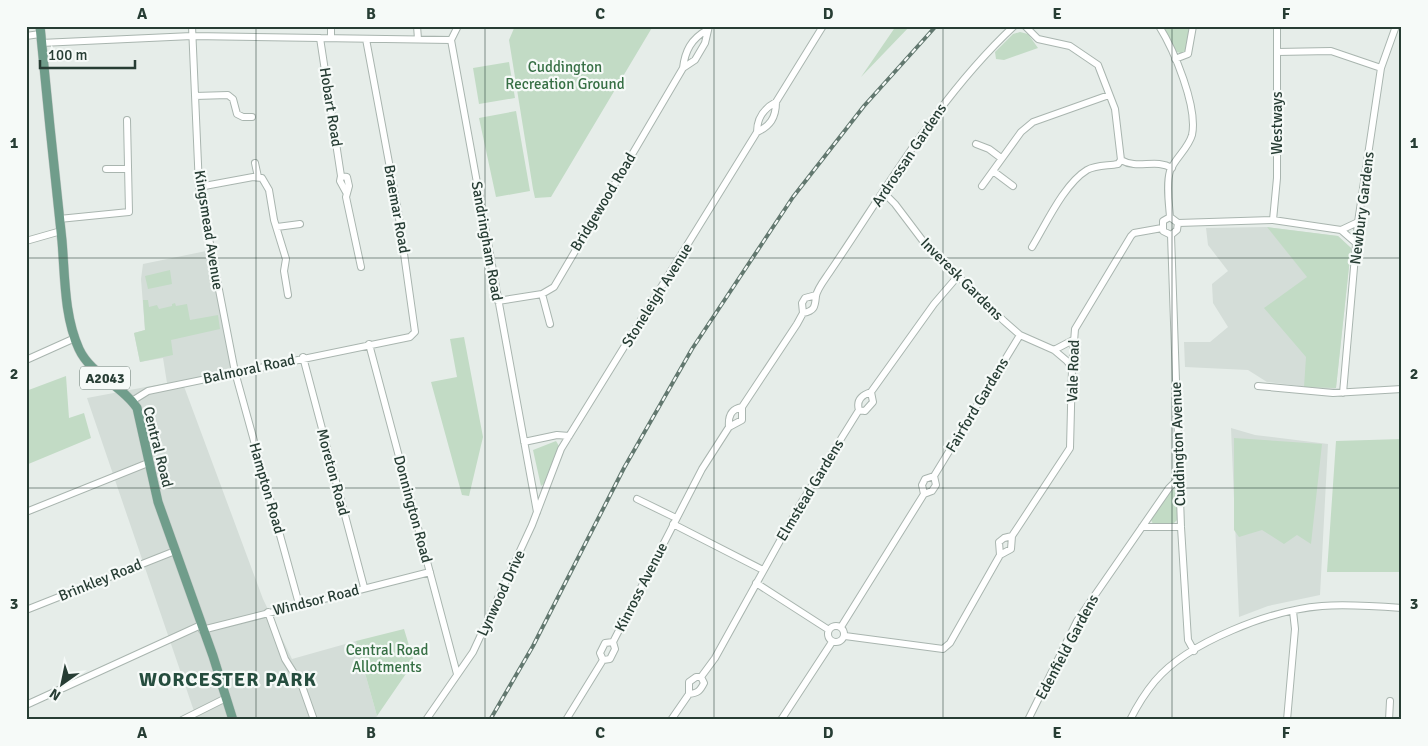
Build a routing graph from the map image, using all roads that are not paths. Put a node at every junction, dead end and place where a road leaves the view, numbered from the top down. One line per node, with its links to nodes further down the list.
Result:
1 (192, 26): 15 (street, Kingsmead Avenue)
2 (331, 26): 17 (street)
3 (417, 26): 19 (street)
4 (458, 26): 20 (street)
5 (823, 26): 27 (street, Stoneleigh Avenue)
6 (1014, 26): 43 (street, Ardrossan Gardens)
7 (1025, 26): 25 (street)
8 (1159, 26): 22 (street)
9 (1193, 26): 22 (street)
10 (1277, 26): 21 (street, Westways)
11 (1396, 26): 24 (street, Newbury Gardens)
12 (708, 28): 23 (street, Bridgewood Road); 23 (street, Bridgewood Road)
13 (40, 34): 14 (street); 15 (street); 45 (main road, Central Road / A2043)
14 (26, 36)
15 (192, 36): 16 (street); 26 (street, Kingsmead Avenue)
16 (320, 38): 17 (street); 58 (street, Hobart Road)
17 (331, 38): 18 (street)
18 (366, 39): 19 (street); 69 (street, Braemar Road)
19 (418, 39): 20 (street)
20 (451, 40): 63 (street, Sandringham Road)
21 (1277, 52): 24 (street); 46 (street, Westways)
22 (1175, 59): 35 (street)
23 (683, 68): 60 (street, Bridgewood Road)
24 (1381, 68): 47 (street, Newbury Gardens)
25 (1109, 95): 32 (street); 33 (street)
26 (195, 96): 28 (street); 42 (street, Kingsmead Avenue)
27 (776, 102): 30 (street, Stoneleigh Avenue); 30 (street, Stoneleigh Avenue)
28 (252, 117)
29 (127, 120): 37 (street)
30 (757, 132): 83 (street, Stoneleigh Avenue)
31 (976, 144): 32 (street)
32 (1002, 158): 38 (street)
33 (1121, 160): 35 (street); 57 (street)
34 (255, 163): 39 (street)
35 (1172, 168): 44 (street)
36 (106, 169): 37 (street)
37 (128, 169): 45 (street)
38 (993, 171): 40 (street); 41 (street)
39 (258, 177): 42 (street); 50 (street)
40 (982, 186)
41 (1013, 186)
42 (199, 187): 74 (street, Kingsmead Avenue)
43 (883, 192): 59 (street, Inveresk Gardens); 62 (street, Ardrossan Gardens)
44 (1170, 217): 48 (street); 51 (street)
45 (59, 219): 53 (main road, Central Road / A2043)
46 (1273, 220): 48 (street); 52 (street)
47 (1358, 222): 52 (street); 56 (street, Newbury Gardens)
48 (1178, 223): 54 (street)
49 (300, 224): 50 (street)
50 (277, 228): 61 (street)
51 (1162, 228): 54 (street); 68 (street, Vale Road)
52 (1341, 230): 56 (street)
53 (60, 231): 55 (street); 67 (main road, Central Road / A2043)
54 (1171, 234): 88 (street, Cuddington Avenue)
55 (26, 240)
56 (1356, 243): 78 (street, Newbury Gardens)
57 (1032, 247)
58 (362, 266)
59 (958, 276): 66 (street, Inveresk Gardens); 77 (street, Elmstead Gardens)
60 (542, 294): 63 (street); 65 (street)
61 (288, 295)
62 (816, 295): 64 (street, Ardrossan Gardens); 64 (street, Ardrossan Gardens)
63 (498, 301): 84 (street, Sandringham Road)
64 (803, 313): 80 (street, Ardrossan Gardens)
65 (550, 324)
66 (1020, 335): 70 (street, Inveresk Gardens); 87 (street, Fairford Gardens)
67 (75, 338): 72 (street); 79 (main road, Central Road / A2043)
68 (1073, 340): 70 (street); 73 (street, Vale Road)
69 (369, 344): 71 (street, Balmoral Road); 101 (street, Donnington Road)
70 (1054, 350): 73 (street, Inveresk Gardens)
71 (302, 357): 74 (street, Balmoral Road); 103 (street, Moreton Road)
72 (26, 360)
73 (1072, 368): 97 (street, Vale Road)
74 (235, 372): 79 (street, Balmoral Road); 104 (street, Hampton Road)
75 (1258, 386): 78 (street)
76 (1402, 389): 78 (street)
77 (871, 392): 81 (street, Elmstead Gardens); 81 (street, Elmstead Gardens)
78 (1343, 393)
79 (132, 401): 86 (main road, Central Road / A2043)
80 (742, 407): 82 (street, Ardrossan Gardens); 82 (street, Ardrossan Gardens)
81 (859, 410): 100 (street, Elmstead Gardens)
82 (729, 427): 93 (street, Ardrossan Gardens)
83 (569, 436): 84 (street); 85 (street, Stoneleigh Avenue)
84 (524, 442): 92 (street, Sandringham Road)
85 (557, 458): 92 (street, Lynwood Drive)
86 (148, 463): 91 (street); 98 (main road, Central Road / A2043)
87 (934, 476): 89 (street, Fairford Gardens); 89 (street, Fairford Gardens)
88 (1179, 478): 94 (street, Edenfield Gardens); 95 (street, Cuddington Avenue)
89 (924, 494): 110 (street, Fairford Gardens)
90 (637, 499): 93 (street)
91 (26, 512)
92 (538, 513): 117 (street, Lynwood Drive)
93 (675, 521): 96 (street, Ardrossan Gardens); 100 (street)
94 (1142, 527): 95 (street); 130 (street, Edenfield Gardens)
95 (1181, 527): 115 (street, Cuddington Avenue)
96 (669, 532): 113 (street, Kinross Avenue)
97 (1012, 536): 99 (street, Vale Road); 99 (street, Vale Road)
98 (174, 551): 106 (street, Brinkley Road); 109 (main road, Central Road / A2043)
99 (1000, 555): 112 (street, Vale Road)
100 (763, 570): 102 (street, Elmstead Gardens)
101 (430, 572): 103 (street, Windsor Road); 117 (street, Donnington Road)
102 (756, 584): 111 (street); 118 (street, Elmstead Gardens)
103 (364, 588): 104 (street, Windsor Road)
104 (299, 604): 108 (street, Windsor Road)
105 (1402, 608): 107 (street)
106 (26, 610)
107 (1293, 610): 115 (street); 132 (street)
108 (268, 612): 109 (street, Windsor Road); 125 (street)
109 (202, 627): 120 (main road, Central Road / A2043); 122 (street, Windsor Road)
110 (841, 627): 111 (street); 112 (street)
111 (829, 630): 114 (street)
112 (845, 636): 114 (street)
113 (613, 642): 116 (street, Kinross Avenue); 116 (street, Kinross Avenue)
114 (832, 642): 129 (street)
115 (1194, 651): 131 (street)
116 (603, 660): 127 (street, Kinross Avenue)
117 (457, 674): 126 (street, Lynwood Drive)
118 (701, 677): 119 (street); 119 (street)
119 (689, 694): 128 (street)
120 (226, 698): 123 (street); 124 (main road, Central Road / A2043)
121 (1390, 701): 133 (street)
122 (26, 705)
123 (182, 720)
124 (233, 720)
125 (314, 720)
126 (426, 720)
127 (566, 720)
128 (671, 720)
129 (781, 720)
130 (1028, 720)
131 (1130, 720)
132 (1287, 720)
133 (1389, 720)

